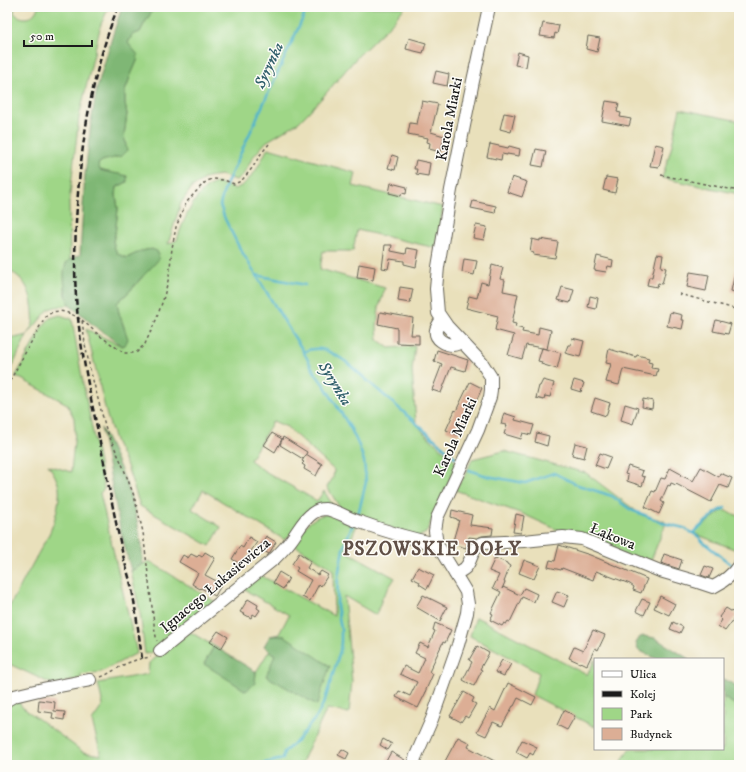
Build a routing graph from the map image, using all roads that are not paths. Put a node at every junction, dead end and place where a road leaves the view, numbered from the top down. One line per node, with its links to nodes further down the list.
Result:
1 (489, 7): 2 (street, Karola Miarki)
2 (437, 544): 4 (street, Karola Miarki); 5 (street, Ignacego Łukasiewicza)
3 (739, 565): 4 (street, Łąkowa)
4 (455, 574): 8 (street, Karola Miarki)
5 (160, 651)
6 (90, 680): 7 (street)
7 (7, 700)
8 (414, 765)

